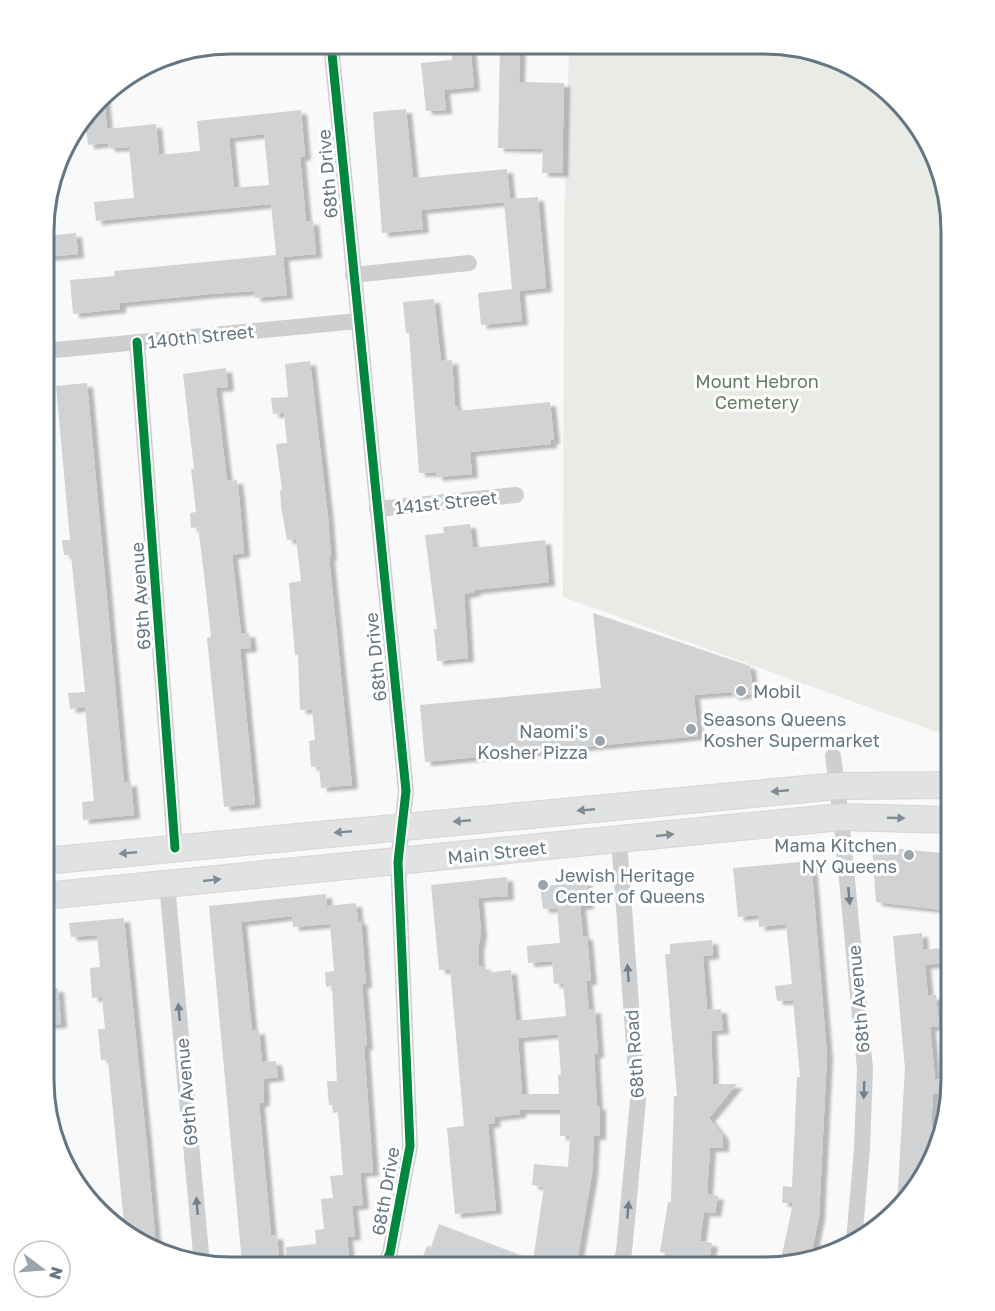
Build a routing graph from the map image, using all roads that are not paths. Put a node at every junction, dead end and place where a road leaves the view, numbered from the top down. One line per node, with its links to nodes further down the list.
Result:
1 (333, 54): 3 (street, 68th Drive)
2 (469, 263): 3 (street)
3 (353, 275): 4 (street, 68th Drive)
4 (357, 321): 5 (street, 140th Street); 8 (street, 68th Drive)
5 (137, 342): 6 (street, 140th Street); 16 (street, 69th Avenue)
6 (54, 350)
7 (516, 495): 8 (street, 141st Street)
8 (377, 509): 14 (street, 68th Drive)
9 (833, 756): 11 (street, 68th Avenue)
10 (941, 785): 11 (main road, Main Street)
11 (838, 786): 12 (street, 68th Avenue); 14 (main road, Main Street, one-way to 14)
12 (842, 816): 13 (main road, Main Street, one-way to 13); 15 (main road, Main Street, one-way to 12); 21 (street, 68th Avenue, one-way to 21)
13 (941, 820)
14 (402, 828): 16 (main road, Main Street, one-way to 16); 18 (street, 68th Drive)
15 (619, 839): 18 (main road, Main Street); 24 (street, 68th Road, one-way to 15)
16 (175, 848): 17 (main road, Main Street, one-way to 17)
17 (54, 860)
18 (398, 862): 19 (main road, Main Street, one-way to 18); 23 (street, 68th Drive)
19 (166, 884): 20 (main road, Main Street); 22 (street, 69th Avenue, one-way to 19)
20 (54, 895)
21 (855, 1231)
22 (201, 1254)
23 (388, 1257)
24 (622, 1257)

